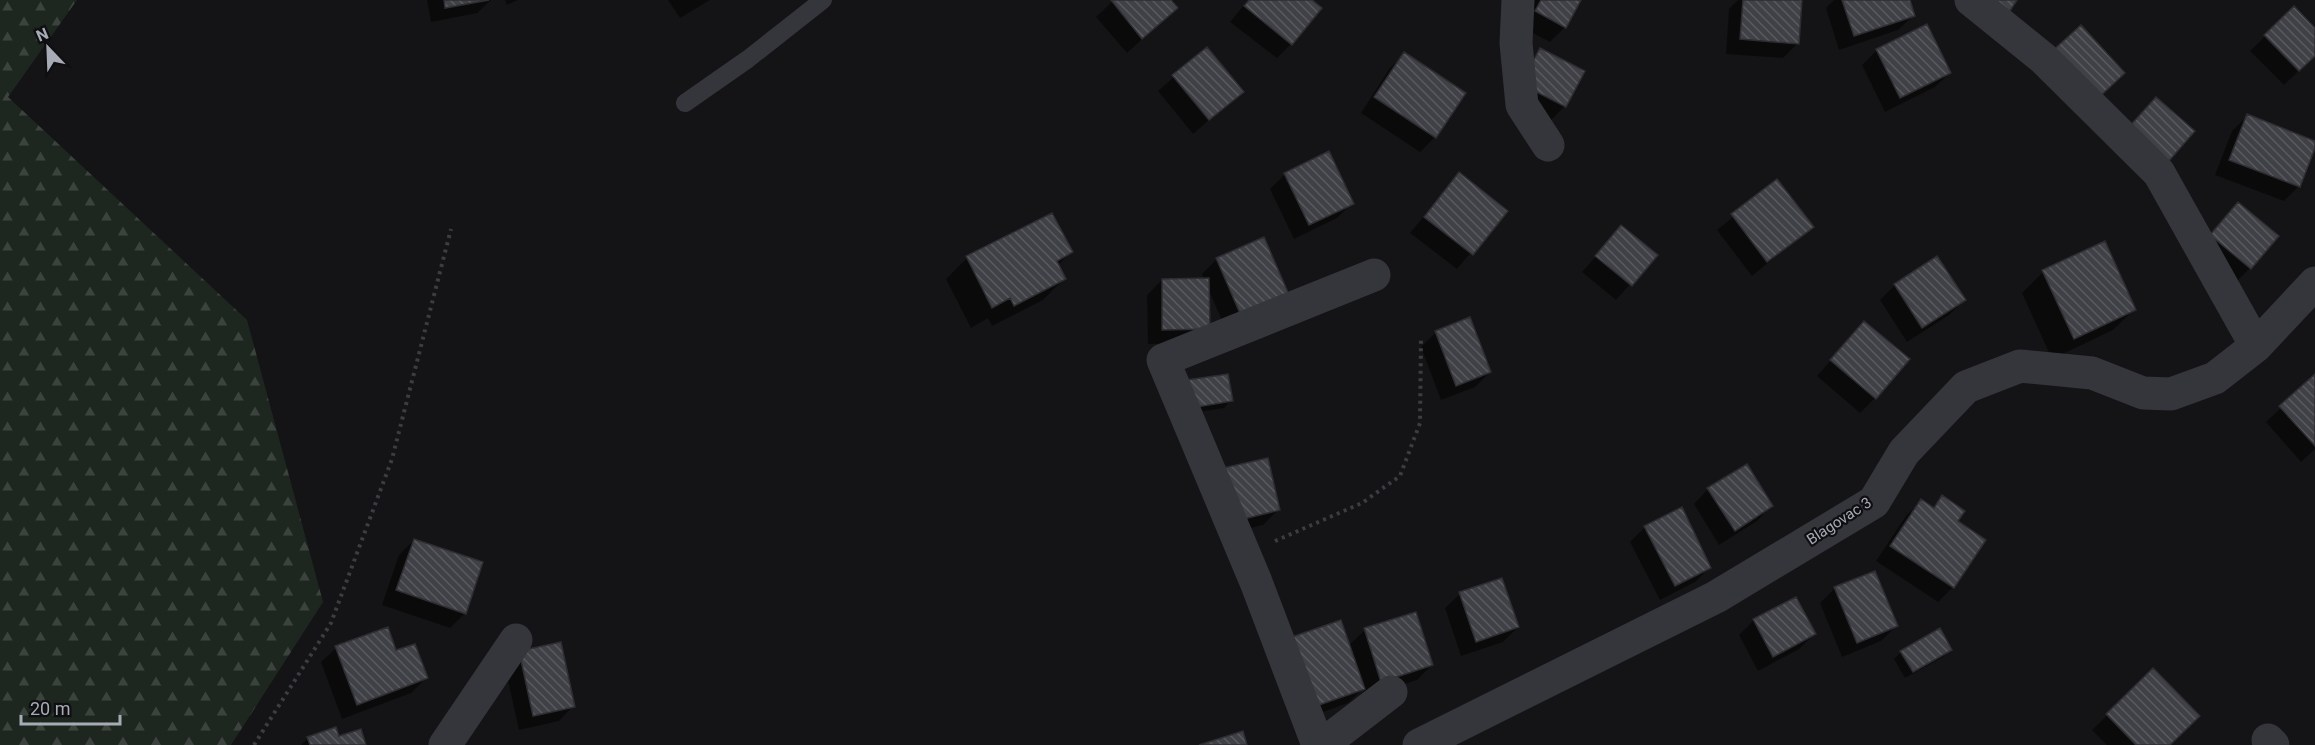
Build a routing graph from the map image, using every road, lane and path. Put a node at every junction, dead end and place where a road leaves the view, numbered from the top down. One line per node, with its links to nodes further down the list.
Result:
1 (823, 0): 4 (lane)
2 (1518, 0): 5 (street)
3 (1971, 0): 10 (street)
4 (685, 103)
5 (1548, 145)
6 (451, 229): 14 (path)
7 (1374, 275): 11 (street)
8 (2315, 283): 10 (street, Blagovac 3)
9 (1421, 340): 11 (path)
10 (2256, 346): 17 (street, Blagovac 3)
11 (1249, 566): 16 (street)
12 (516, 640): 15 (street)
13 (1391, 692): 16 (street)
14 (254, 745)
15 (445, 745)
16 (1320, 745)
17 (1419, 745)

